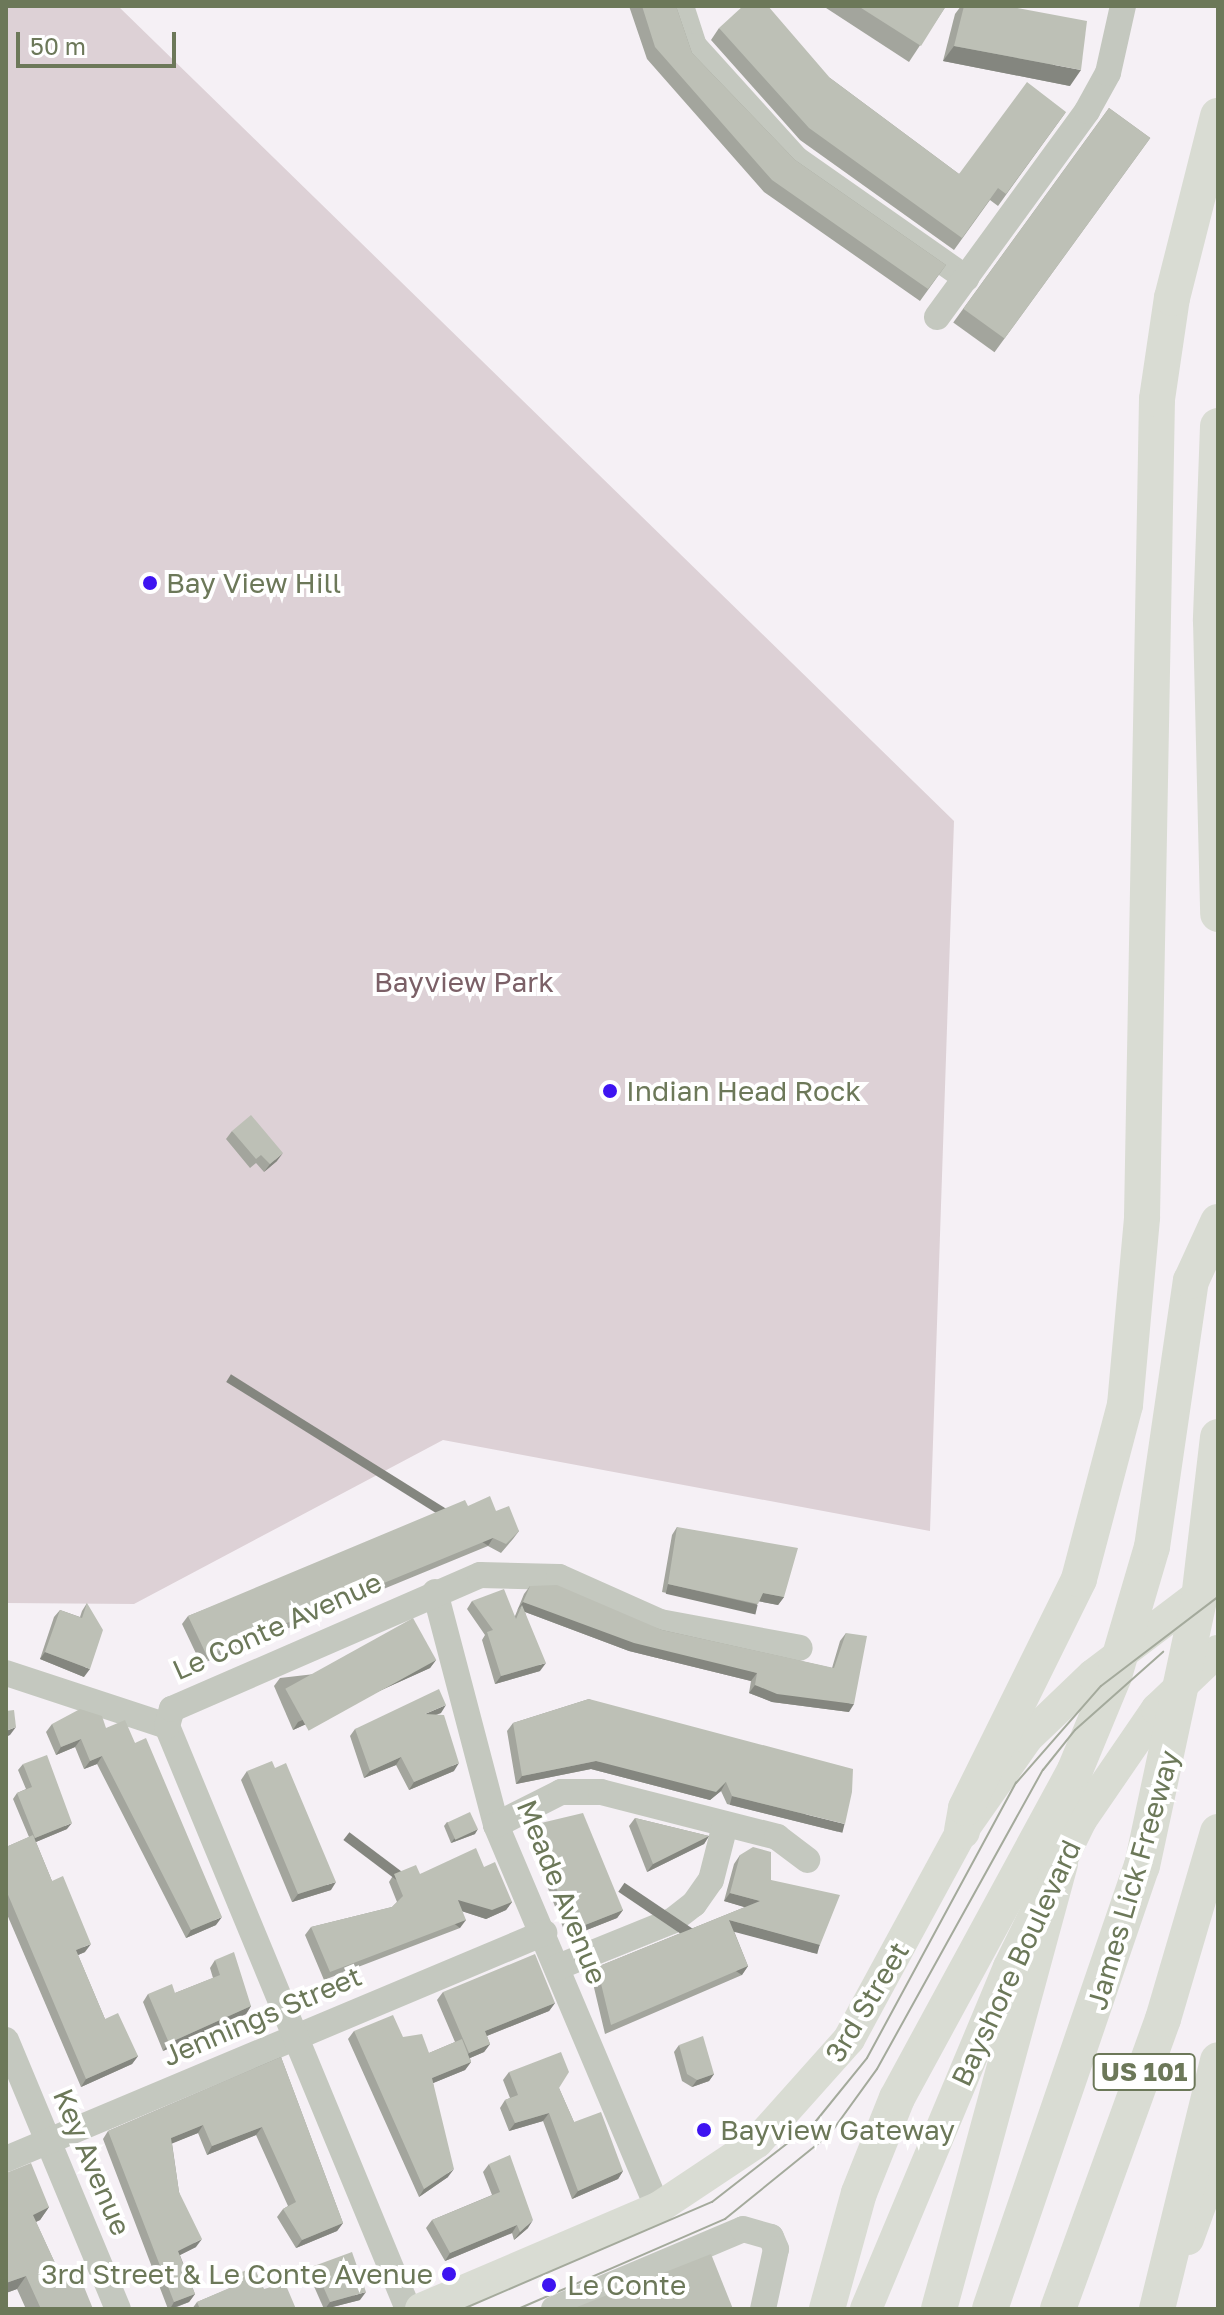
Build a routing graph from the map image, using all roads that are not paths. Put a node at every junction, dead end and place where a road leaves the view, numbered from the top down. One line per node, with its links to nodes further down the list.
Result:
1 (681, 6): 4 (street)
2 (1123, 6): 4 (street)
3 (1218, 116): 18 (highway)
4 (966, 278): 5 (street)
5 (937, 317)
6 (1218, 426): 7 (highway)
7 (1218, 914)
8 (1218, 1222): 36 (highway)
9 (1218, 1437): 39 (highway, James Lick Freeway / US 101)
10 (1218, 1581): 18 (main road, 3rd Street)
11 (435, 1592): 12 (street, Le Conte Avenue); 15 (street, Le Conte Avenue); 16 (street, Meade Avenue)
12 (800, 1648)
13 (1218, 1651): 21 (main road, Bayshore Boulevard)
14 (6, 1673): 15 (street)
15 (167, 1726): 24 (street, Le Conte Avenue)
16 (496, 1825): 17 (street); 22 (street, Meade Avenue)
17 (725, 1825): 20 (street); 23 (street)
18 (962, 1831): 30 (main road, 3rd Street)
19 (1218, 1832): 40 (highway, US 101)
20 (807, 1860)
21 (1060, 1864): 37 (main road, Bayshore Boulevard); 38 (highway)
22 (544, 1933): 23 (street, Meade Avenue); 24 (street, Jennings Street)
23 (558, 1967): 30 (street, Meade Avenue)
24 (296, 2036): 27 (street, Jennings Street); 32 (street, Le Conte Avenue)
25 (6, 2040): 27 (street, Key Avenue)
26 (1218, 2060): 41 (highway)
27 (49, 2141): 29 (street, Jennings Street); 31 (street, Key Avenue)
28 (1218, 2156): 41 (main road)
29 (6, 2159)
30 (658, 2208): 33 (main road, 3rd Street)
31 (118, 2309)
32 (408, 2309)
33 (421, 2309)
34 (554, 2309): 35 (street)
35 (763, 2309)
36 (827, 2309)
37 (866, 2309)
38 (939, 2309)
39 (990, 2309)
40 (1058, 2309)
41 (1159, 2309)

